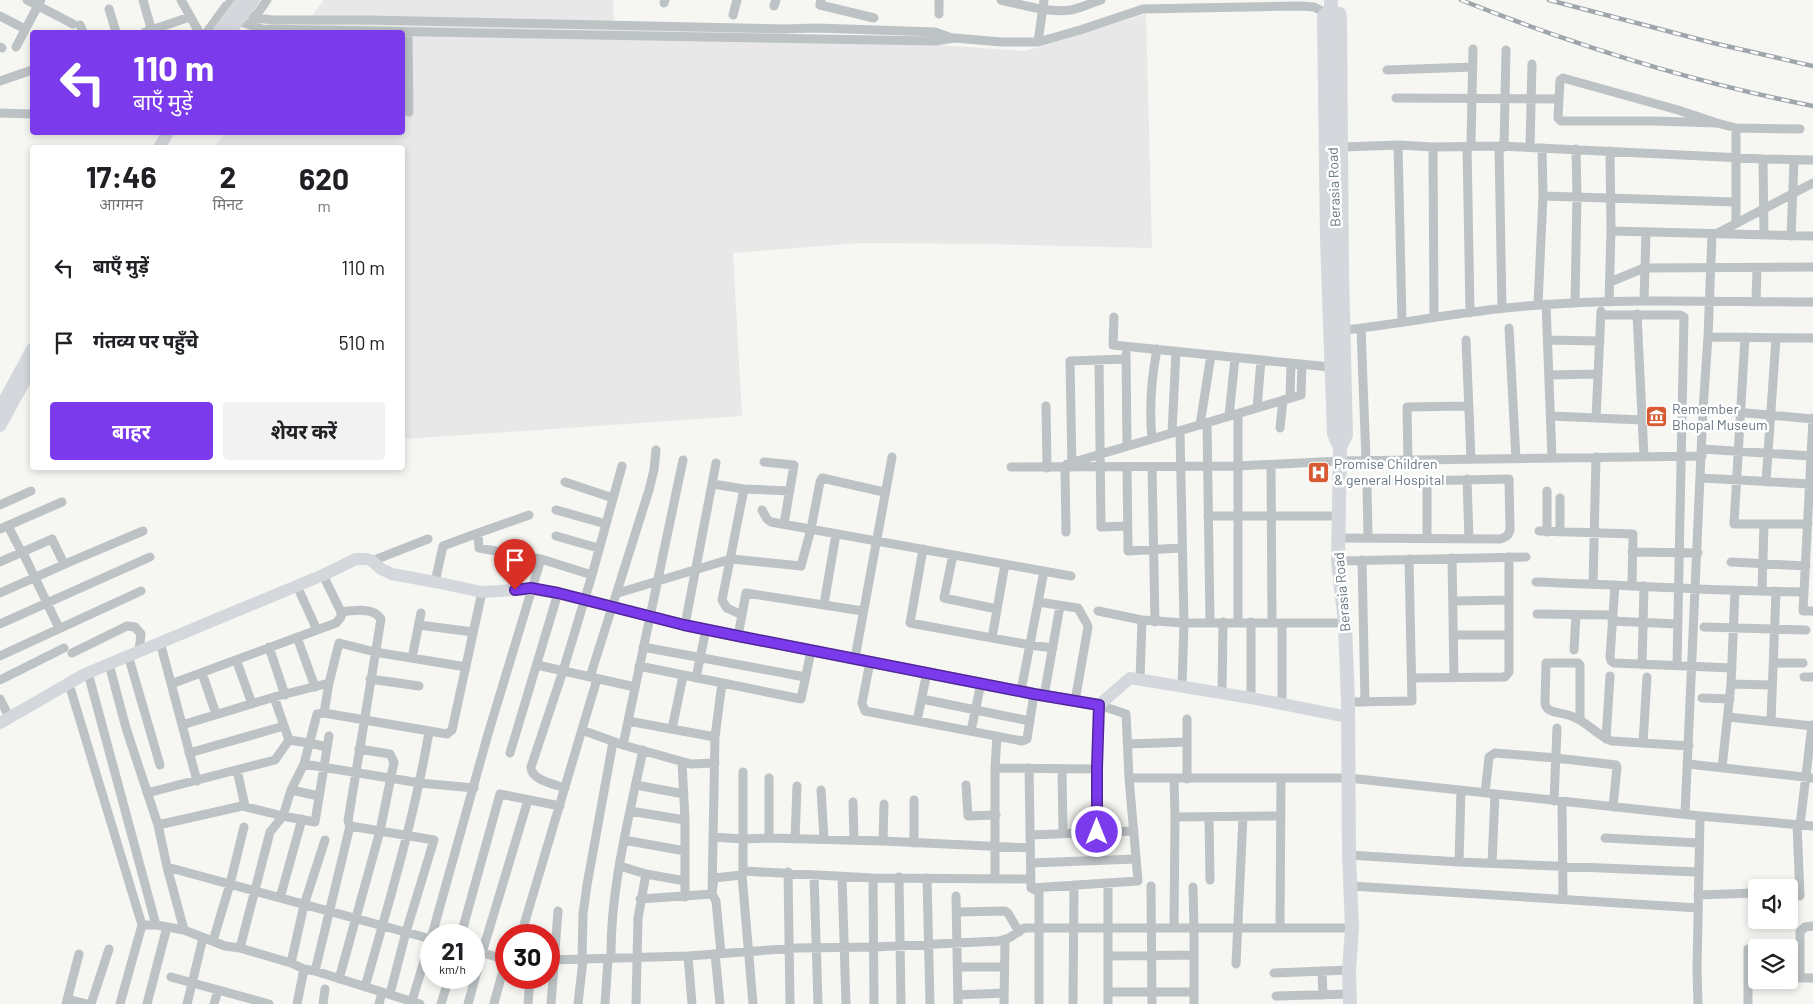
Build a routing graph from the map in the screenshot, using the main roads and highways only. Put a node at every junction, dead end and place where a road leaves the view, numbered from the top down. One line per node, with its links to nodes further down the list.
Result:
1 (1328, 6): 2 (main road, Berasia Road)
2 (1350, 999)

